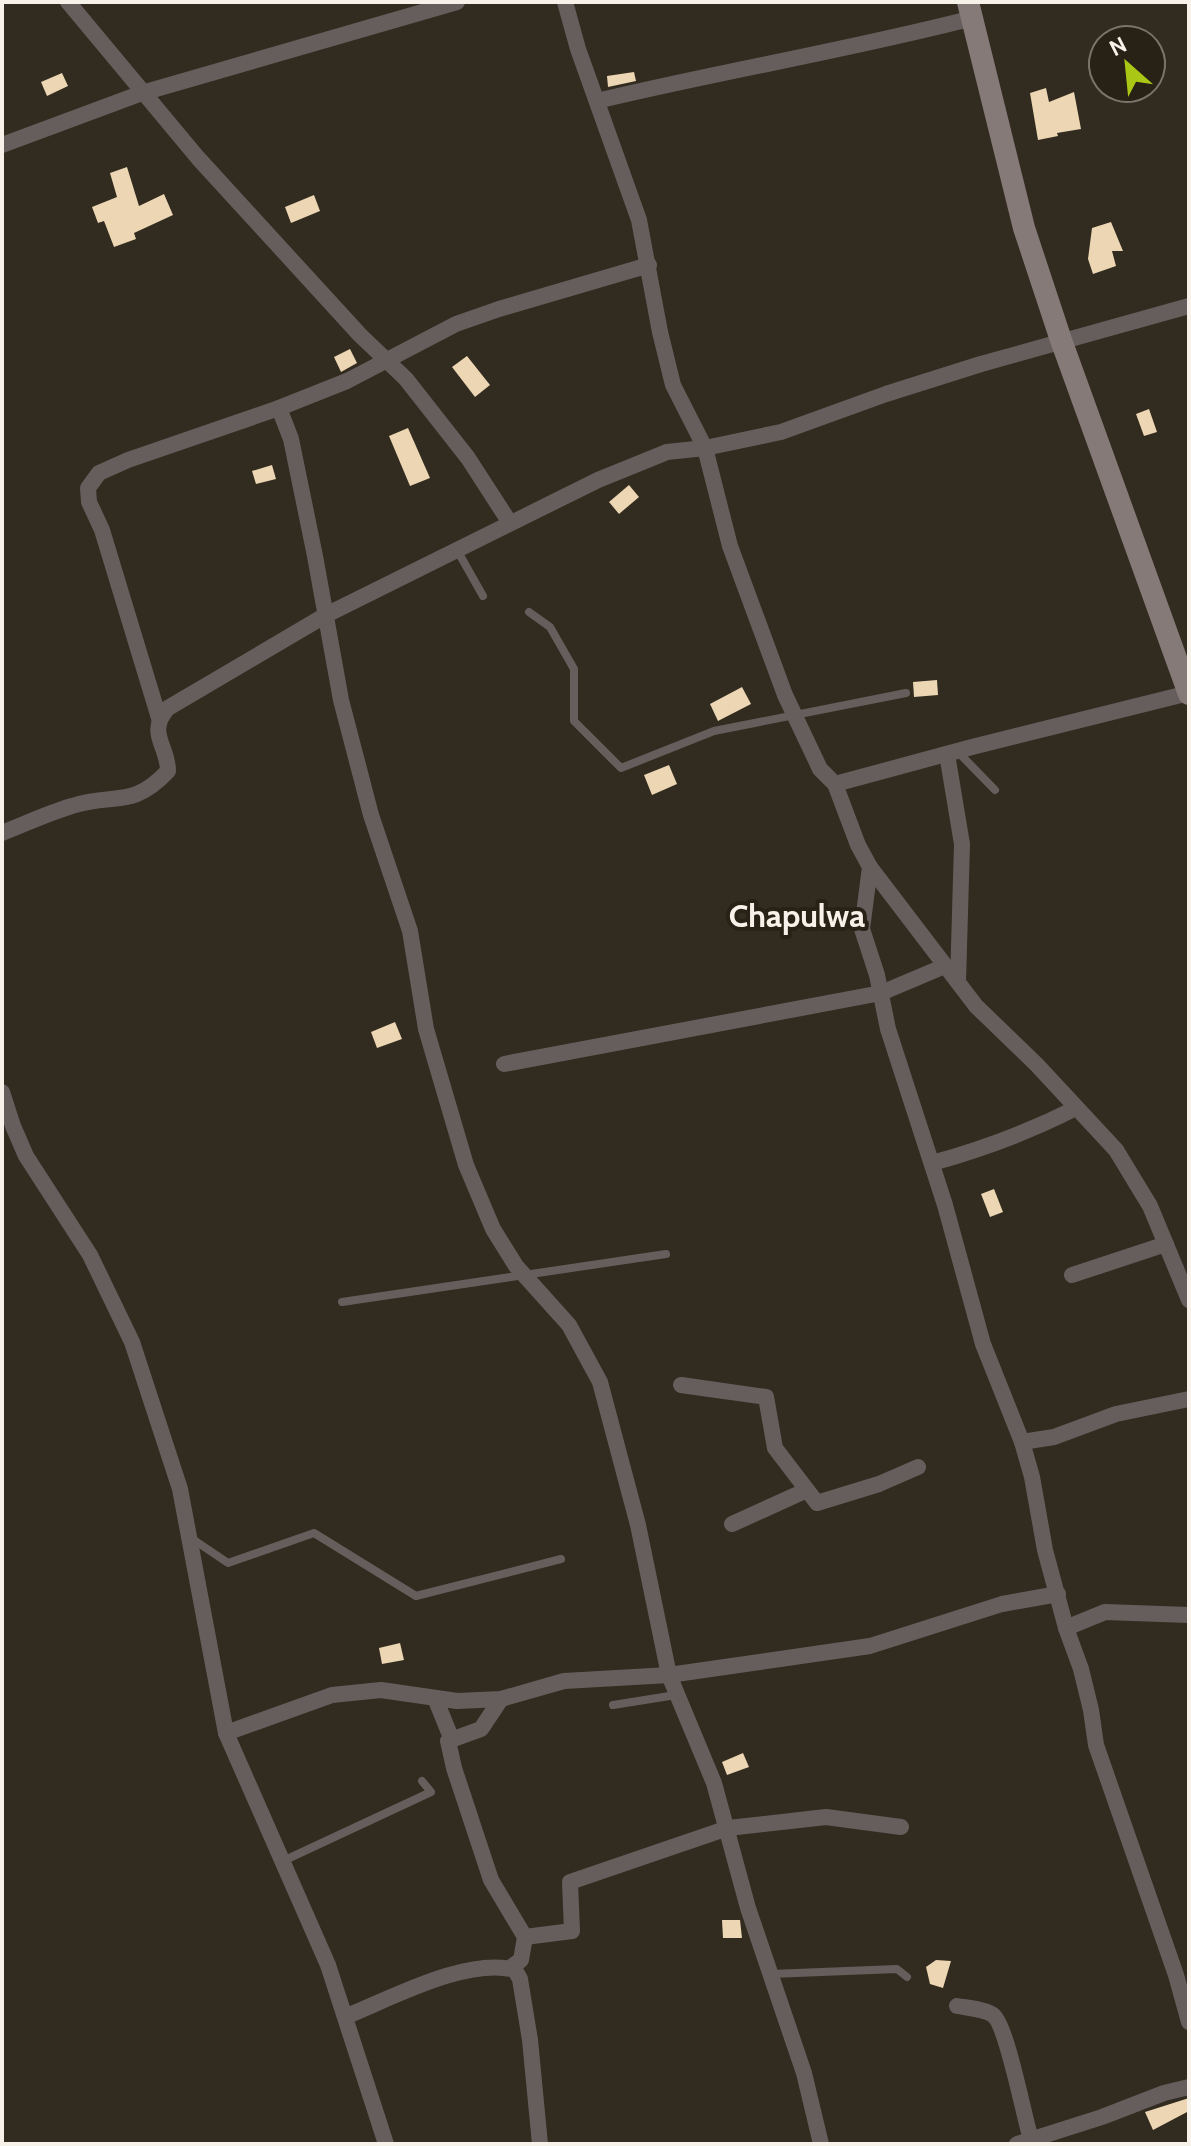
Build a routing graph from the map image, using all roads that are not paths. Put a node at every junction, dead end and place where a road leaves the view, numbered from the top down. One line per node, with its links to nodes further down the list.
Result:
1 (68, 2): 5 (street)
2 (457, 2): 5 (street)
3 (565, 2): 6 (street)
4 (971, 10): 6 (street); 10 (street)
5 (142, 93): 7 (street); 11 (street)
6 (597, 101): 8 (street)
7 (2, 145)
8 (649, 265): 11 (street); 13 (street)
9 (1189, 306): 10 (street)
10 (1061, 340): 13 (street); 20 (street)
11 (386, 362): 12 (street); 14 (street)
12 (279, 408): 18 (street); 22 (street)
13 (705, 448): 14 (street); 21 (street)
14 (510, 523): 15 (street)
15 (457, 549): 16 (lane); 18 (street)
16 (483, 596)
17 (529, 612): 21 (lane)
18 (326, 615): 22 (street); 37 (street)
19 (906, 693): 21 (lane)
20 (1189, 694): 23 (street)
21 (795, 716): 24 (street)
22 (159, 718): 26 (street)
23 (952, 752): 24 (street); 25 (lane); 29 (street)
24 (835, 784): 27 (street)
25 (995, 790)
26 (2, 833)
27 (870, 867): 28 (street); 30 (street)
28 (945, 966): 29 (street); 30 (street)
29 (958, 982): 33 (street)
30 (881, 993): 31 (street); 34 (street)
31 (504, 1064)
32 (2, 1092): 47 (street)
33 (1076, 1108): 34 (street); 35 (street)
34 (932, 1163): 43 (street)
35 (1166, 1244): 38 (street); 39 (street)
36 (666, 1254): 37 (lane)
37 (524, 1275): 40 (lane); 52 (street)
38 (1072, 1275)
39 (1189, 1300)
40 (342, 1302)
41 (681, 1385): 45 (street)
42 (1189, 1399): 43 (street)
43 (1022, 1442): 49 (street)
44 (918, 1467): 45 (street)
45 (807, 1490): 46 (street)
46 (732, 1524)
47 (190, 1538): 48 (lane); 57 (street)
48 (561, 1559)
49 (1058, 1594): 51 (street); 52 (street)
50 (1189, 1615): 51 (street)
51 (1066, 1628): 69 (street)
52 (669, 1675): 53 (street); 55 (street)
53 (676, 1695): 56 (lane); 61 (street)
54 (435, 1698): 55 (street); 57 (street); 58 (street)
55 (501, 1699): 58 (street)
56 (613, 1705)
57 (226, 1733): 62 (street)
58 (452, 1740): 63 (street)
59 (422, 1781): 62 (lane)
60 (901, 1827): 61 (street)
61 (728, 1828): 63 (street); 65 (street)
62 (282, 1861): 68 (street)
63 (525, 1937): 64 (street)
64 (510, 1968): 68 (street); 73 (street)
65 (771, 1974): 66 (lane); 74 (street)
66 (907, 1977)
67 (957, 2006): 71 (street)
68 (347, 2016): 72 (street)
69 (1189, 2022)
70 (1189, 2087): 71 (street)
71 (1024, 2142)
72 (386, 2144)
73 (540, 2144)
74 (821, 2144)

